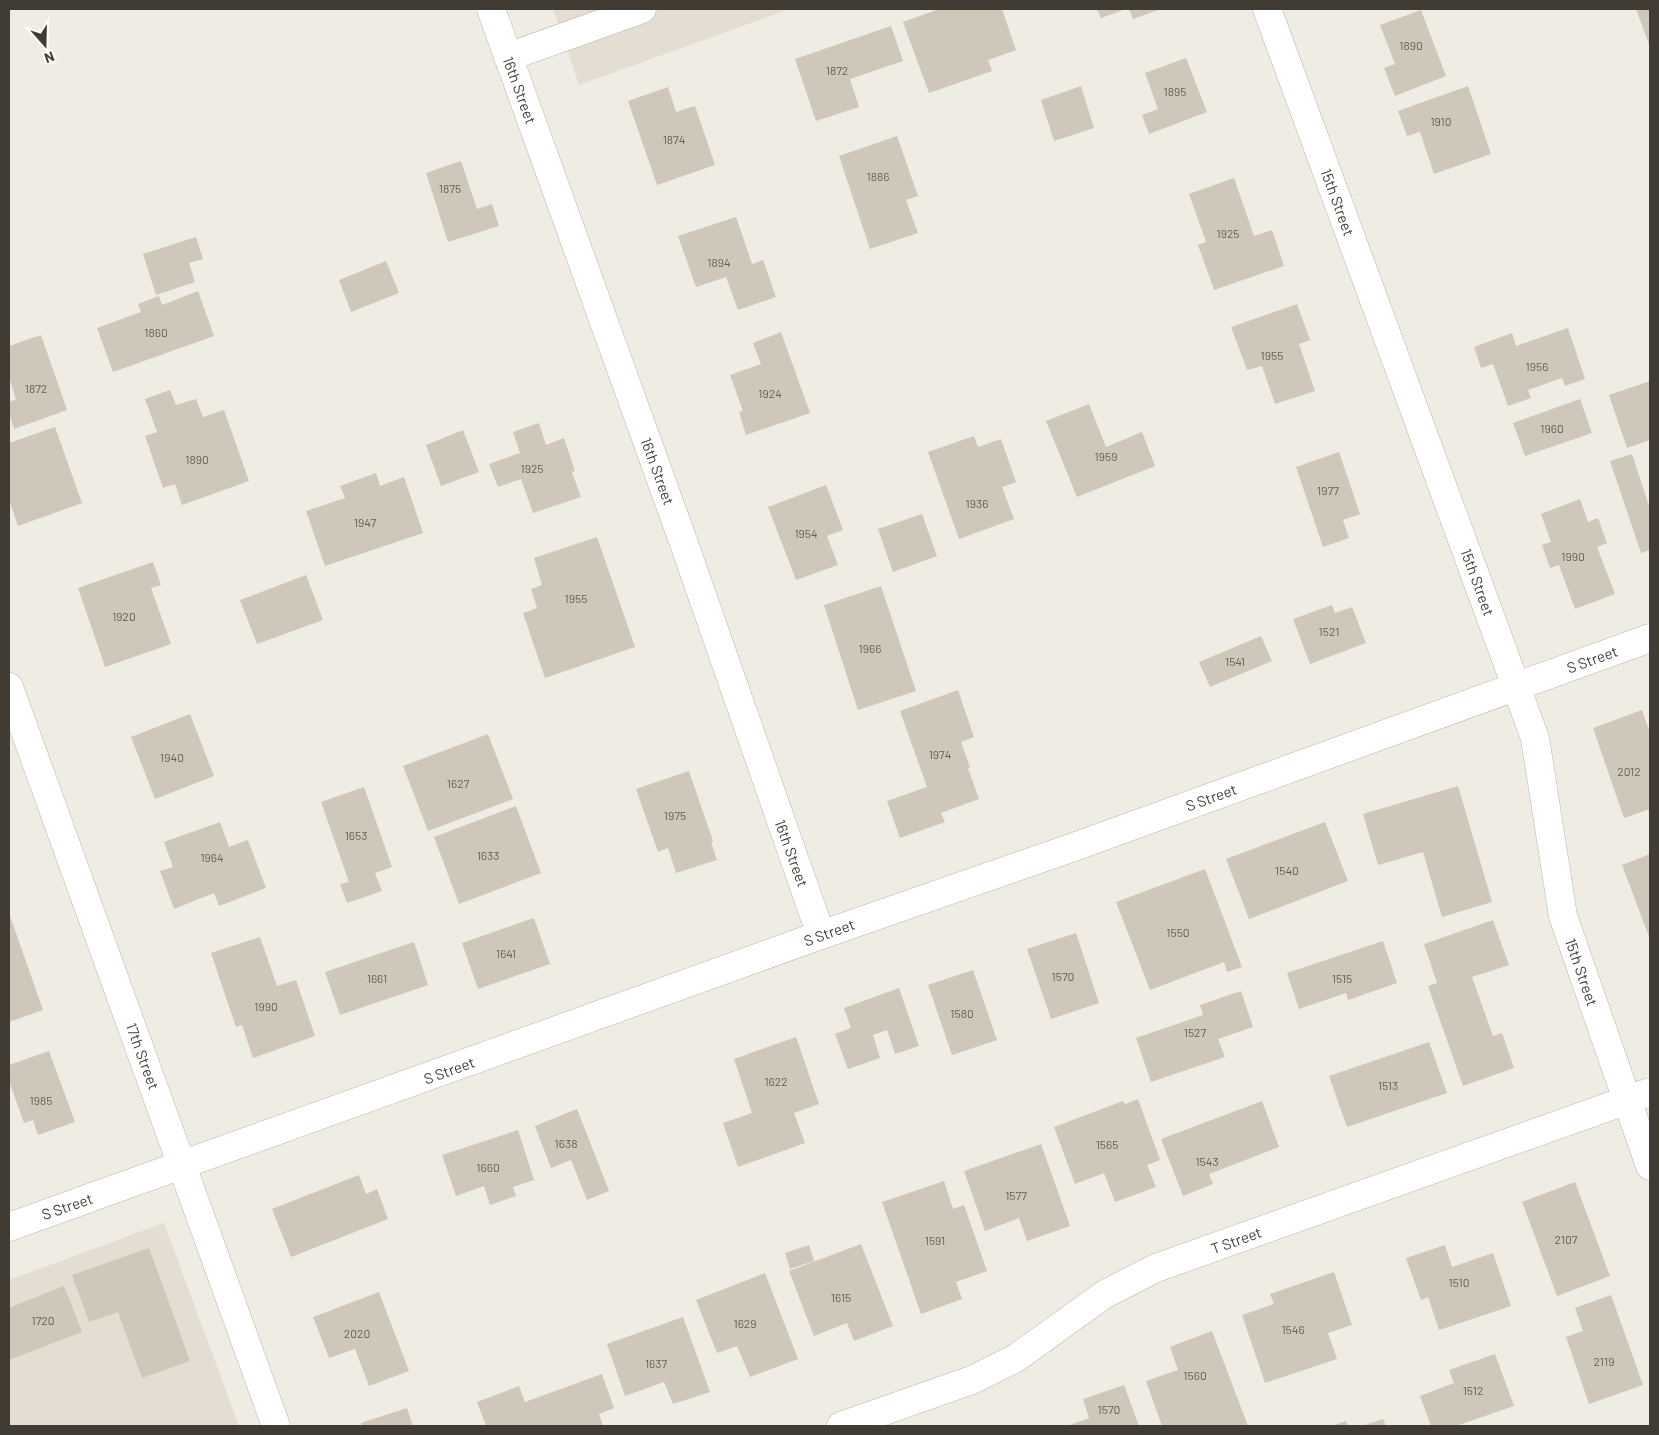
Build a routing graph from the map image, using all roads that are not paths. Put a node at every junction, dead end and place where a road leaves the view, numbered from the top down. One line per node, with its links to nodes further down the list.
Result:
1 (491, 9): 5 (street, 16th Street)
2 (642, 9): 4 (street)
3 (1268, 9): 7 (street, 15th Street)
4 (605, 15): 5 (street)
5 (508, 57): 9 (street, 16th Street)
6 (1650, 638): 7 (street, S Street)
7 (1516, 686): 9 (street, S Street); 10 (street, 15th Street)
8 (9, 687): 11 (street, 17th Street)
9 (821, 935): 11 (street, S Street)
10 (1639, 1096): 12 (street, 15th Street); 15 (street, T Street)
11 (182, 1166): 13 (street, S Street); 14 (street, 17th Street)
12 (1650, 1166)
13 (9, 1227)
14 (276, 1426)
15 (841, 1426)

